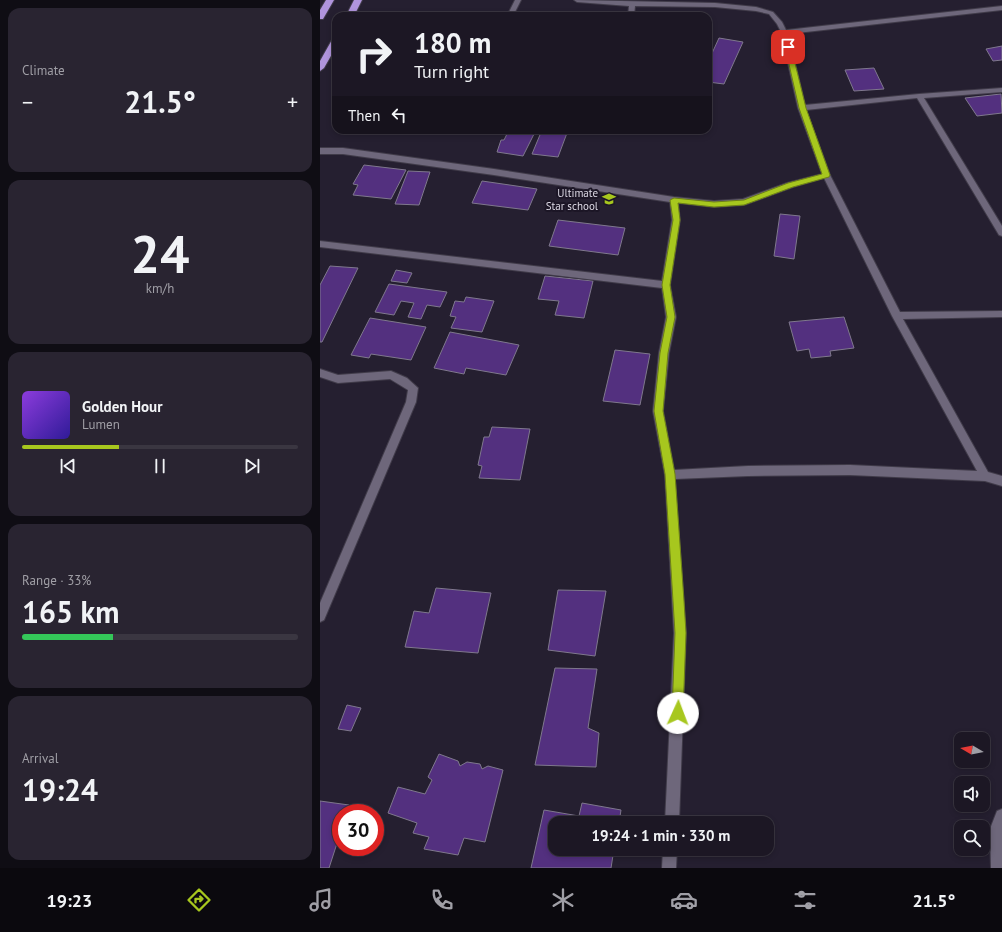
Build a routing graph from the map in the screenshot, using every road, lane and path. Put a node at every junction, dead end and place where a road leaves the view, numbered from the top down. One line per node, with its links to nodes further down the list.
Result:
1 (330, 0): 10 (highway)
2 (358, 0): 7 (highway)
3 (518, 0): 8 (street)
4 (577, 0): 5 (street)
5 (632, 4): 9 (street); 11 (street)
6 (1002, 8): 11 (street)
7 (352, 12)
8 (512, 12)
9 (631, 12)
10 (320, 17)
11 (784, 32): 16 (street)
12 (332, 47): 13 (highway)
13 (320, 68)
14 (1002, 90): 15 (street)
15 (920, 96): 16 (street); 20 (street)
16 (802, 108): 18 (street)
17 (320, 151): 19 (street)
18 (826, 175): 19 (street); 24 (street)
19 (674, 200): 22 (street)
20 (1002, 233)
21 (320, 244): 22 (street)
22 (666, 285): 26 (street)
23 (1002, 314): 24 (street)
24 (897, 316): 27 (street)
25 (320, 372): 29 (street)
26 (670, 474): 27 (street); 30 (street)
27 (986, 476): 28 (street)
28 (1002, 481)
29 (320, 616)
30 (672, 816)
31 (1002, 816): 34 (street)
32 (670, 856): 33 (street)
33 (669, 868)
34 (998, 868)

